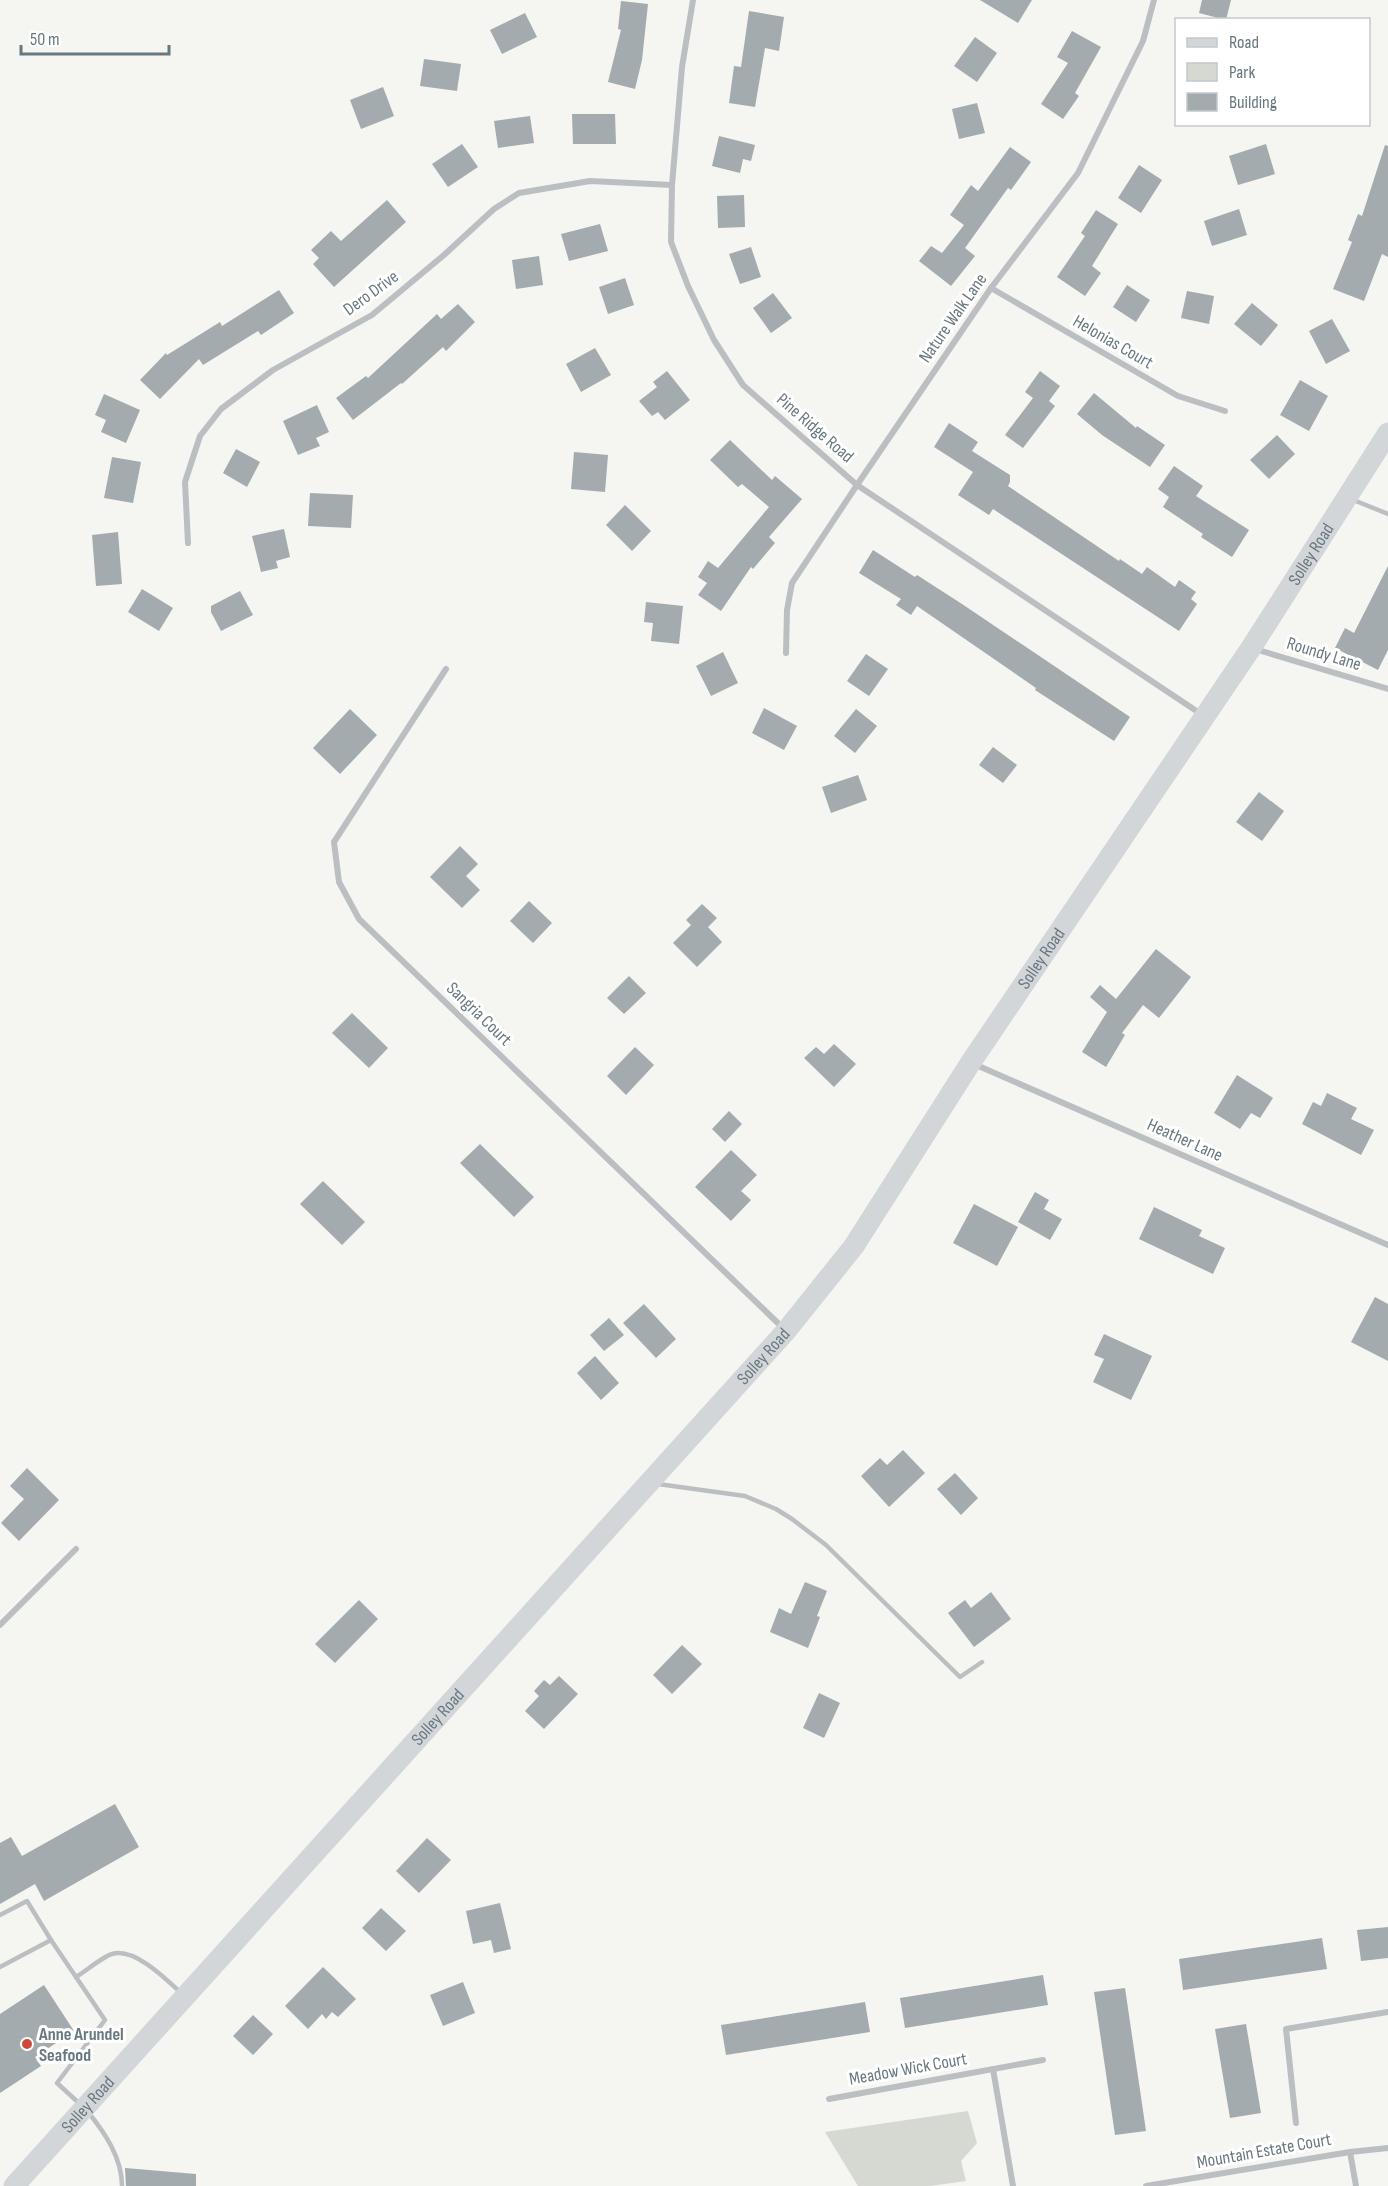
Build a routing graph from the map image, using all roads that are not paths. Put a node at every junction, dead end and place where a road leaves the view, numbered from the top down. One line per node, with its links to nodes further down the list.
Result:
1 (693, 0): 3 (street, Pine Ridge Road)
2 (1154, 0): 4 (street, Nature Walk Lane)
3 (672, 185): 7 (street, Pine Ridge Road); 10 (street, Dero Drive)
4 (991, 288): 5 (street, Helonias Court); 7 (street, Nature Walk Lane)
5 (1225, 411)
6 (1388, 433): 8 (main road, Solley Road)
7 (857, 485): 12 (street, Nature Walk Lane); 15 (street, Pine Ridge Road)
8 (1348, 498): 9 (lane); 11 (main road, Solley Road)
9 (1388, 514)
10 (188, 543)
11 (1251, 648): 14 (street, Roundy Lane); 15 (main road, Solley Road)
12 (786, 653)
13 (446, 669): 18 (street, Sangria Court)
14 (1388, 689)
15 (1204, 716): 16 (main road, Solley Road)
16 (971, 1062): 17 (street, Heather Lane); 18 (main road, Solley Road)
17 (1388, 1245)
18 (786, 1331): 19 (main road, Solley Road)
19 (649, 1483): 22 (lane); 27 (main road, Solley Road)
20 (76, 1549): 21 (street)
21 (0, 1625)
22 (982, 1662)
23 (0, 1915): 24 (lane)
24 (51, 1940): 25 (lane); 26 (lane)
25 (0, 1967)
26 (76, 1977): 27 (lane); 32 (lane)
27 (185, 1996): 32 (main road, Solley Road)
28 (1388, 2012): 33 (street)
29 (1043, 2060): 30 (street, Meadow Wick Court)
30 (993, 2069): 31 (street, Meadow Wick Court); 38 (street, Meadow Wick Court)
31 (829, 2099)
32 (84, 2108): 36 (main road, Solley Road); 37 (lane)
33 (1296, 2122)
34 (1388, 2148): 35 (street, Mountain Estate Court)
35 (1350, 2152): 39 (street, Mountain Estate Court); 40 (street)
36 (14, 2186)
37 (122, 2186)
38 (1013, 2186)
39 (1146, 2186)
40 (1356, 2186)

